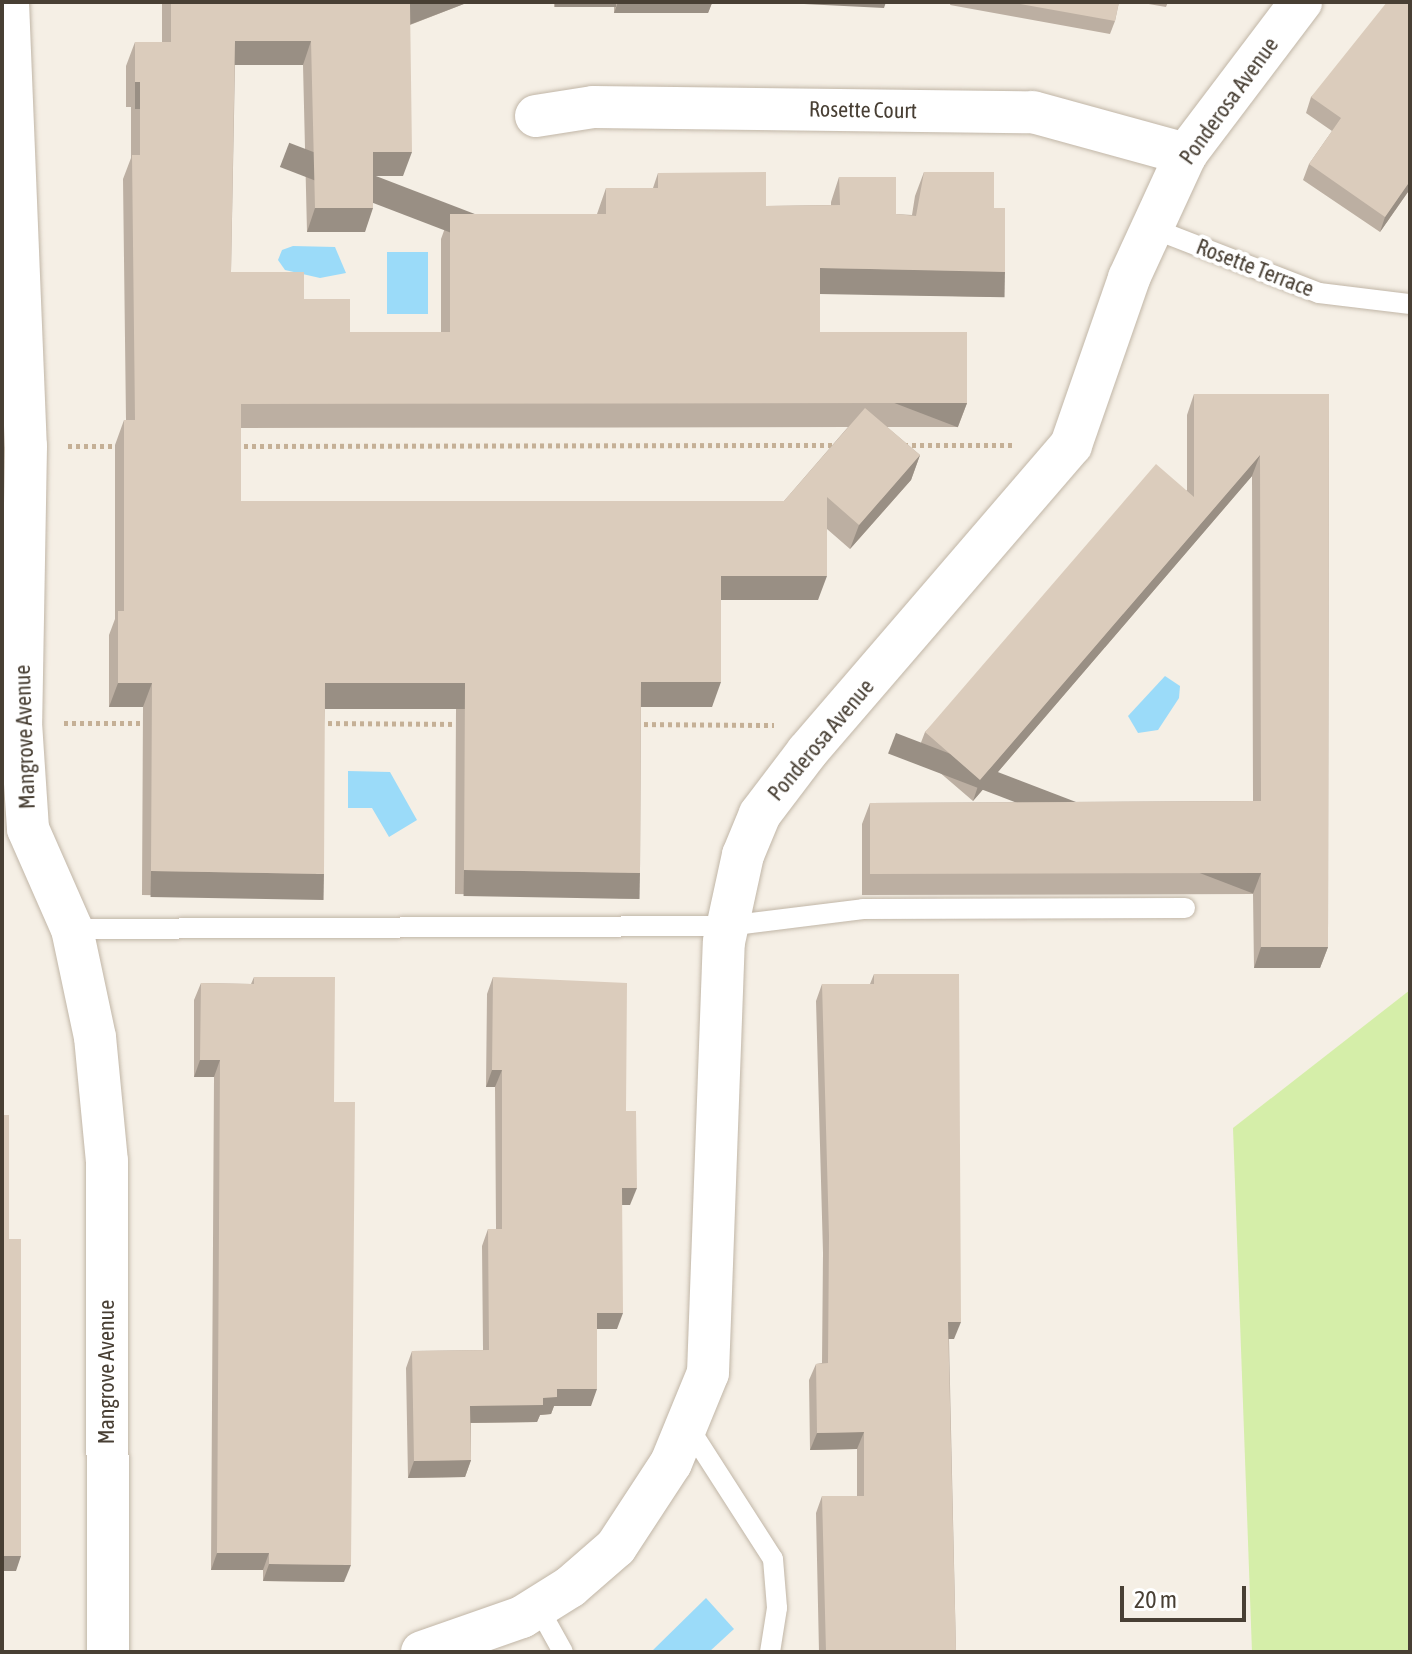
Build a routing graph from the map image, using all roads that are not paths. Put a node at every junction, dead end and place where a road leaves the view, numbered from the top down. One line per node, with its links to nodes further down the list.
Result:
1 (8, 2): 9 (street, Mangrove Avenue)
2 (1301, 2): 4 (street, Ponderosa Avenue)
3 (536, 116): 4 (street, Rosette Court)
4 (1186, 154): 5 (street, Ponderosa Avenue)
5 (1149, 227): 6 (lane, Rosette Terrace); 8 (street, Ponderosa Avenue)
6 (1410, 304)
7 (1185, 908): 8 (lane)
8 (727, 926): 9 (lane); 10 (street, Ponderosa Avenue)
9 (72, 929): 12 (street, Mangrove Avenue)
10 (687, 1425): 11 (street, Ponderosa Avenue); 15 (lane)
11 (538, 1607): 13 (street, Ponderosa Avenue); 14 (lane)
12 (108, 1652)
13 (422, 1652)
14 (563, 1652)
15 (770, 1652)

